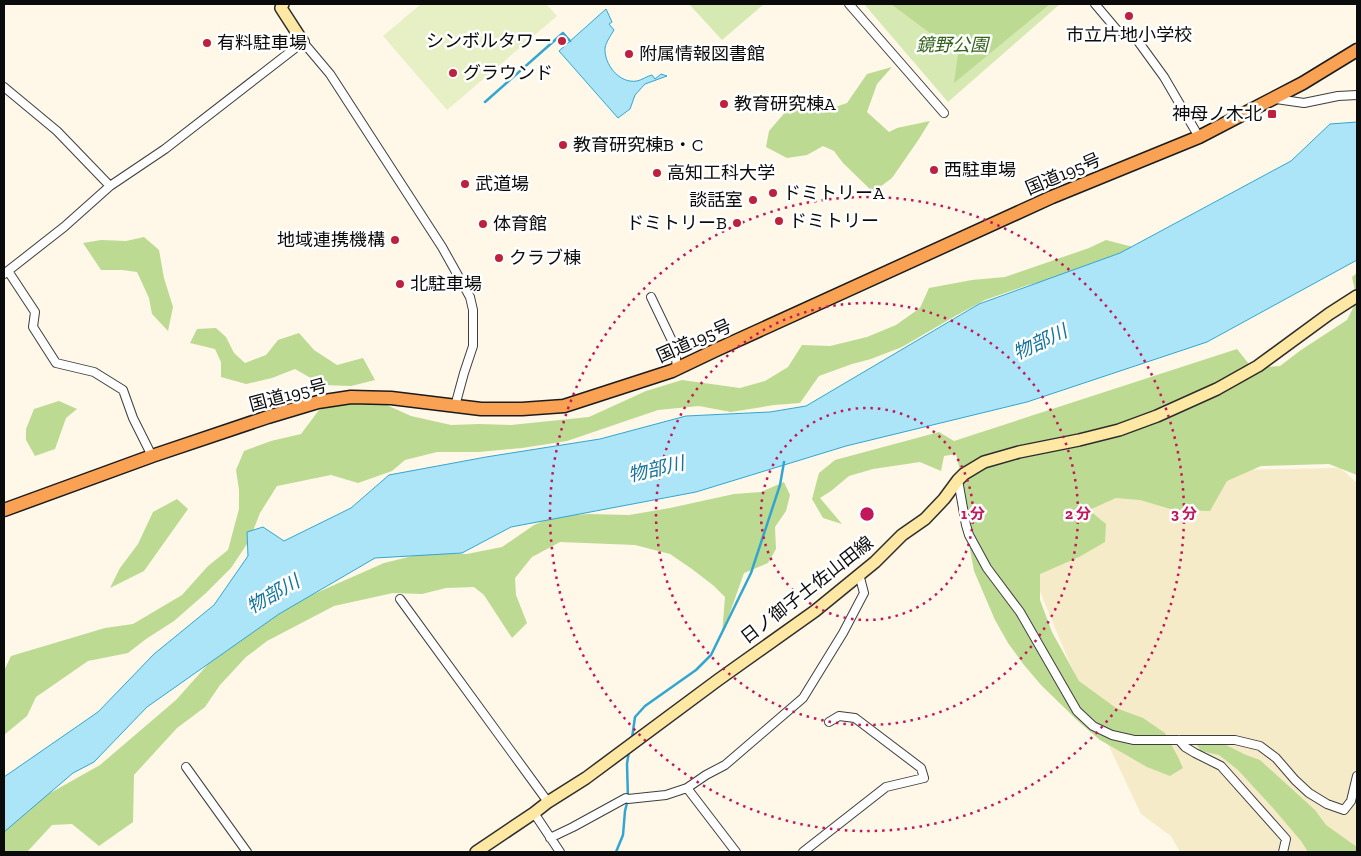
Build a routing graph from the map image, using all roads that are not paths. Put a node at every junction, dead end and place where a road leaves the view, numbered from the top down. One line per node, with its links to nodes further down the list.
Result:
1 (283, 4): 4 (main road)
2 (849, 4): 9 (street)
3 (1095, 4): 10 (street)
4 (303, 42): 11 (street); 16 (street)
5 (1357, 50): 8 (highway, 国道195号)
6 (4, 87): 11 (street)
7 (1357, 95): 8 (street)
8 (1274, 98): 10 (highway, 国道195号)
9 (944, 113)
10 (1199, 137): 15 (highway, 国道195号)
11 (110, 186): 12 (street)
12 (6, 273): 17 (street)
13 (1357, 296): 18 (main road, 日ノ御子土佐山田線)
14 (652, 297): 15 (street)
15 (677, 369): 16 (highway, 国道195号)
16 (455, 406): 17 (highway, 国道195号)
17 (152, 456): 19 (highway, 国道195号)
18 (958, 480): 20 (main road, 日ノ御子土佐山田線); 23 (street)
19 (4, 510)
20 (859, 574): 26 (street); 27 (main road, 日ノ御子土佐山田線)
21 (400, 599): 27 (street)
22 (829, 722): 35 (street)
23 (1179, 740): 28 (street); 36 (street)
24 (186, 767): 32 (street)
25 (1357, 776): 28 (street)
26 (687, 788): 30 (street); 31 (street)
27 (548, 802): 29 (main road, 日ノ御子土佐山田線)
28 (1354, 802)
29 (534, 813): 30 (street); 33 (main road, 日ノ御子土佐山田線)
30 (550, 838): 34 (street)
31 (733, 851)
32 (247, 852)
33 (476, 852)
34 (560, 852)
35 (803, 852)
36 (1283, 852)

